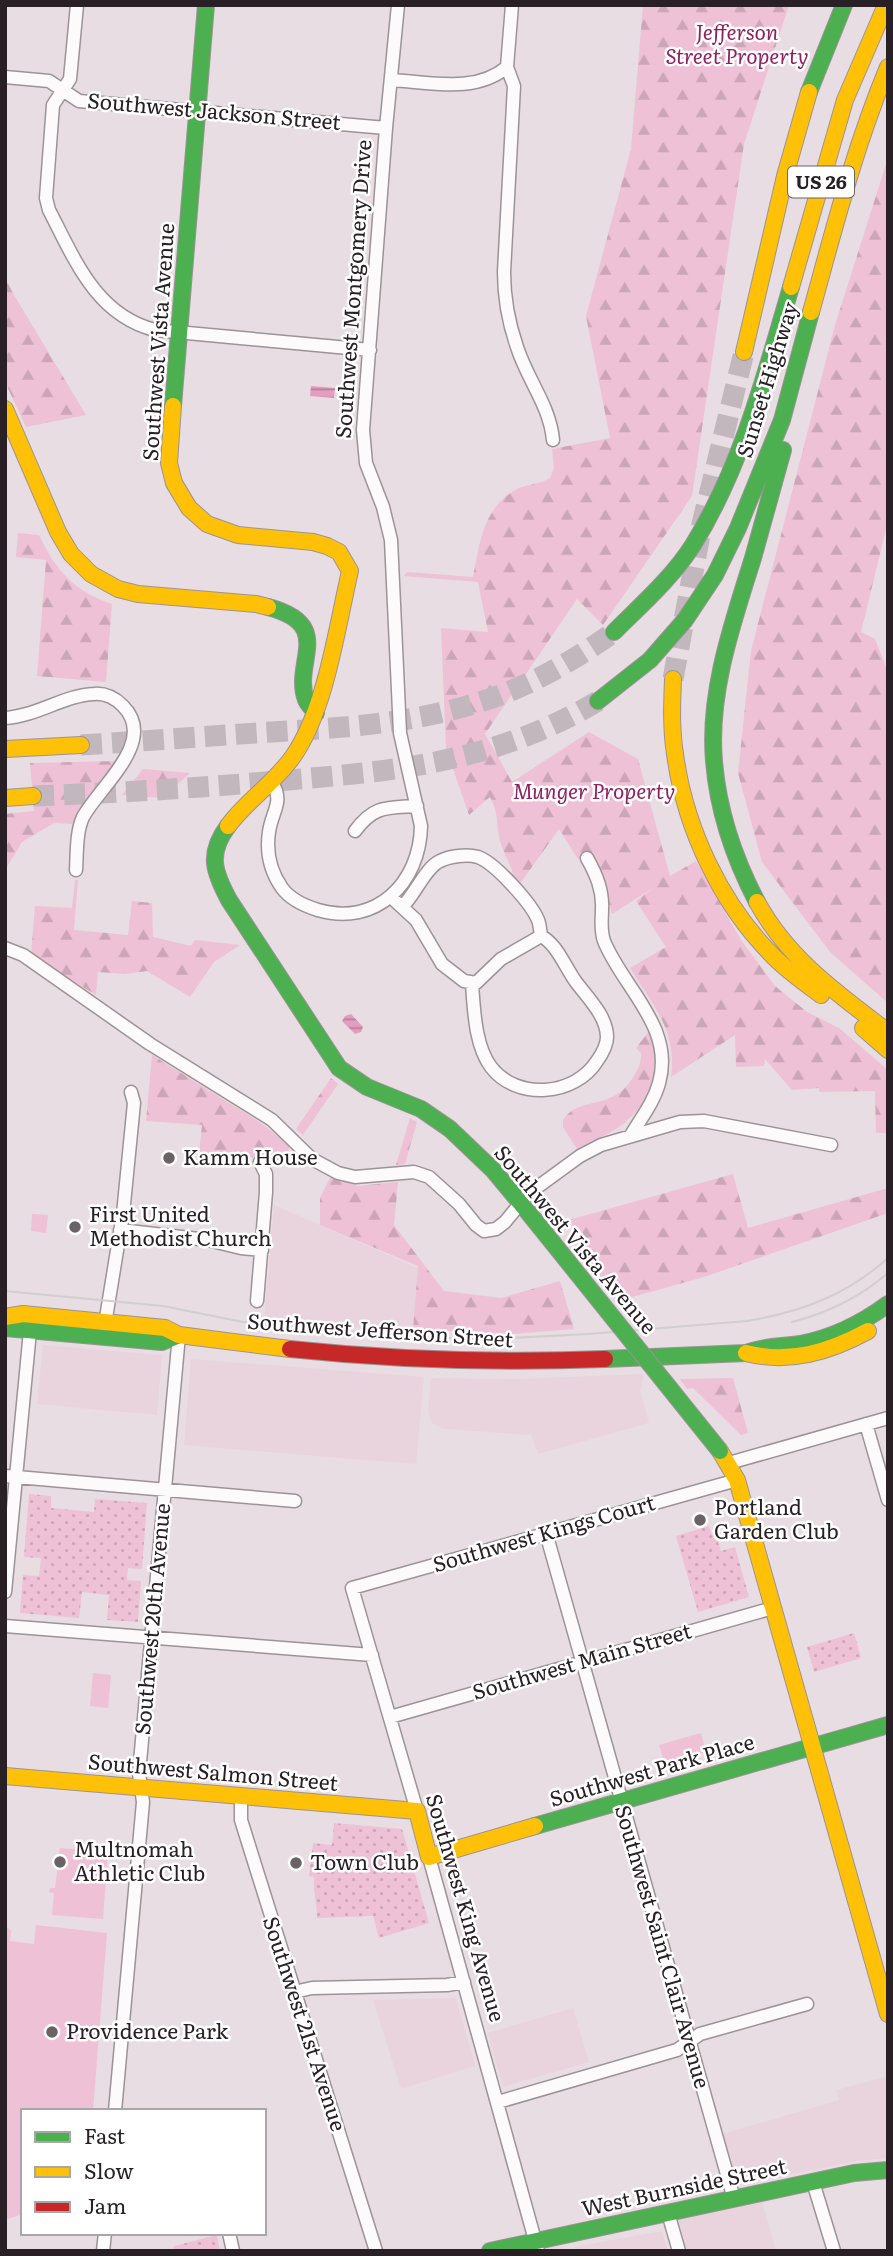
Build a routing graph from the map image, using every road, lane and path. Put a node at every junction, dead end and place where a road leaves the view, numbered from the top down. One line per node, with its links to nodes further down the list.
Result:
1 (77, 5): 11 (street)
2 (206, 5): 12 (main road, Southwest Vista Avenue)
3 (398, 5): 10 (street)
4 (512, 5): 7 (street)
5 (844, 5): 16 (main road)
6 (886, 5): 20 (main road, Sunset Highway / US 26)
7 (507, 67): 10 (street); 19 (street)
8 (888, 67): 18 (main road, Sunset Highway / US 26)
9 (5, 77): 11 (street, Southwest Jackson Street)
10 (391, 80): 13 (street, Southwest Montgomery Drive)
11 (62, 90): 12 (street, Southwest Jackson Street); 14 (street)
12 (197, 111): 13 (street, Southwest Jackson Street); 14 (main road, Southwest Vista Avenue)
13 (386, 128): 15 (street, Southwest Montgomery Drive)
14 (178, 333): 15 (street); 23 (main road, Southwest Vista Avenue)
15 (370, 350): 30 (street, Southwest Montgomery Drive)
16 (744, 352)
17 (5, 409): 23 (main road)
18 (782, 420): 22 (main road, Sunset Highway / US 26); 39 (main road)
19 (553, 440)
20 (614, 632)
21 (673, 679): 39 (main road)
22 (598, 701)
23 (316, 713): 27 (main road, Southwest Vista Avenue)
24 (5, 718): 33 (street)
25 (81, 745): 26 (main road)
26 (5, 750)
27 (271, 781): 34 (street); 44 (main road, Southwest Vista Avenue)
28 (33, 796): 29 (main road)
29 (5, 798)
30 (417, 806): 31 (street); 34 (street, Southwest Montgomery Drive)
31 (355, 831)
32 (587, 858): 41 (street)
33 (76, 870)
34 (391, 897): 35 (street)
35 (402, 907): 36 (street); 38 (street)
36 (541, 936): 38 (street); 38 (street)
37 (5, 948): 44 (street)
38 (472, 984)
39 (886, 1042)
40 (131, 1092): 45 (street)
41 (631, 1135): 42 (street); 44 (street)
42 (831, 1145)
43 (260, 1162): 46 (street)
44 (524, 1207): 58 (main road, Southwest Vista Avenue, bridge)
45 (120, 1230): 46 (street); 52 (street)
46 (262, 1250): 47 (street)
47 (257, 1301)
48 (888, 1304): 55 (main road)
49 (5, 1317): 52 (main road, Southwest Jefferson Street)
50 (888, 1318): 55 (main road)
51 (5, 1328): 53 (main road, Southwest Jefferson Street)
52 (104, 1330): 53 (main road, Southwest Jefferson Street); 54 (main road, Southwest Jefferson Street)
53 (30, 1331): 59 (street)
54 (179, 1335): 55 (main road, Southwest Jefferson Street); 61 (street, Southwest 20th Avenue)
55 (746, 1353)
56 (888, 1418): 57 (street)
57 (866, 1424): 58 (street); 62 (street)
58 (724, 1457): 60 (main road, Southwest Vista Avenue)
59 (10, 1477): 61 (street); 66 (street)
60 (737, 1480): 64 (street, Southwest Kings Court); 67 (main road, Southwest Vista Avenue)
61 (164, 1490): 63 (street); 69 (street, Southwest 20th Avenue)
62 (888, 1500)
63 (295, 1501)
64 (546, 1533): 65 (street, Southwest Kings Court); 71 (street, Southwest Saint Clair Avenue)
65 (352, 1588): 70 (street, Southwest King Avenue)
66 (5, 1592)
67 (773, 1608): 71 (street, Southwest Main Street); 74 (main road, Southwest Vista Avenue)
68 (5, 1626): 69 (street)
69 (150, 1637): 70 (street); 76 (street, Southwest 20th Avenue)
70 (372, 1655): 72 (street, Southwest King Avenue)
71 (582, 1662): 72 (street, Southwest Main Street); 78 (street, Southwest Saint Clair Avenue)
72 (390, 1717): 79 (street, Southwest King Avenue)
73 (888, 1725): 74 (main road, Southwest Park Place)
74 (813, 1746): 78 (main road, Southwest Park Place); 84 (main road, Southwest Vista Avenue)
75 (5, 1776): 76 (main road, Southwest Salmon Street)
76 (141, 1788): 77 (main road, Southwest Salmon Street); 87 (street, Southwest 20th Avenue)
77 (241, 1796): 79 (main road, Southwest Salmon Street); 82 (street, Southwest 21st Avenue)
78 (621, 1802): 80 (main road, Southwest Park Place); 85 (street, Southwest Saint Clair Avenue)
79 (416, 1811): 80 (main road, Southwest King Avenue)
80 (429, 1857): 81 (street, Southwest King Avenue)
81 (464, 1982): 82 (street); 86 (street, Southwest King Avenue)
82 (294, 1992): 93 (street, Southwest 21st Avenue)
83 (807, 2004): 85 (street)
84 (888, 2014)
85 (690, 2042): 86 (street); 90 (street, Southwest Saint Clair Avenue)
86 (498, 2102): 92 (street, Southwest King Avenue)
87 (115, 2109)
88 (888, 2170): 89 (main road, West Burnside Street)
89 (813, 2182): 90 (main road, West Burnside Street); 96 (street)
90 (733, 2199): 91 (main road, West Burnside Street)
91 (668, 2213): 92 (main road, West Burnside Street); 95 (street)
92 (537, 2246): 94 (main road, West Burnside Street)
93 (376, 2251)
94 (490, 2251)
95 (679, 2251)
96 (834, 2251)

